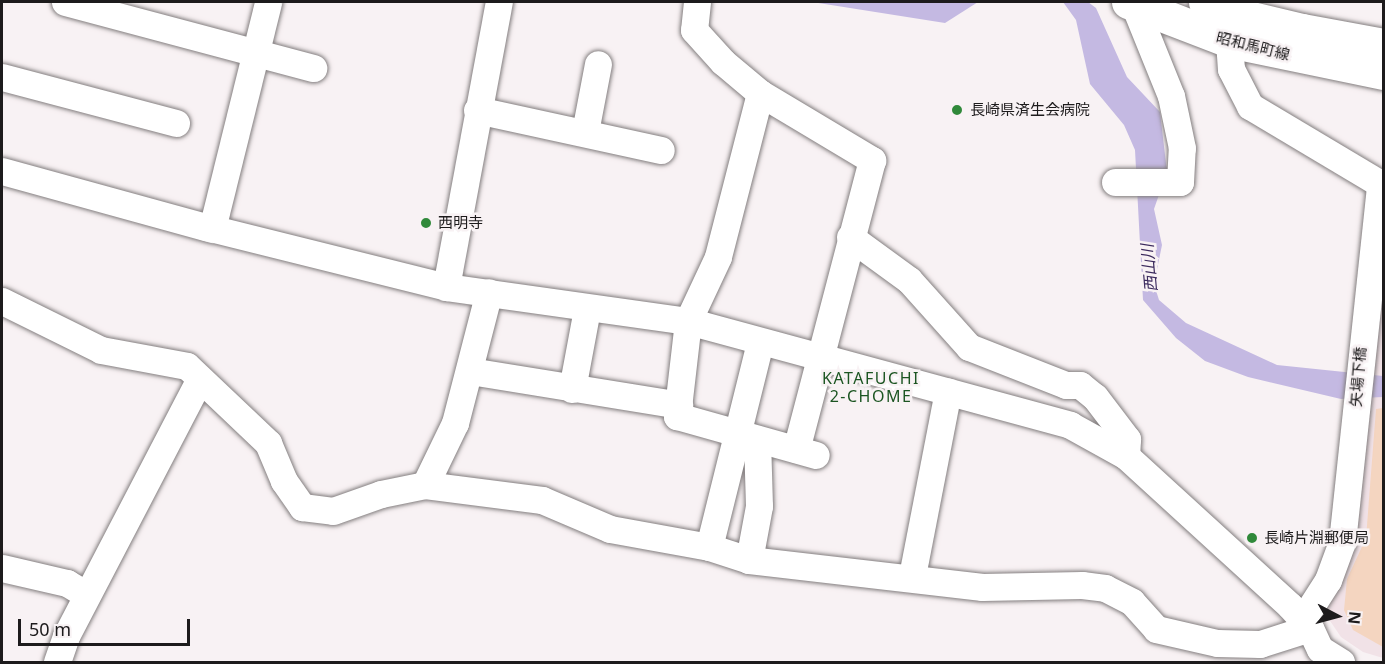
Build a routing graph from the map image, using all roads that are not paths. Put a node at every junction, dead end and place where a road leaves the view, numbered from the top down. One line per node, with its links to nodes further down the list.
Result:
1 (65, 2): 9 (street)
2 (268, 2): 9 (street)
3 (499, 2): 15 (street)
4 (697, 2): 14 (street)
5 (1131, 2): 7 (main road, 昭和馬町線); 20 (street)
6 (1205, 2): 7 (main road, 昭和馬町線)
7 (1232, 27): 8 (main road, 昭和馬町線); 12 (main road, 昭和馬町線); 21 (street)
8 (1383, 45)
9 (255, 52): 11 (street); 22 (street)
10 (598, 64): 17 (street)
11 (313, 68)
12 (1383, 74)
13 (2, 77): 16 (street)
14 (760, 93): 23 (street); 28 (street)
15 (477, 110): 17 (street); 24 (street)
16 (176, 123)
17 (585, 132): 18 (street)
18 (661, 150)
19 (2, 171): 22 (street)
20 (1115, 182)
21 (1382, 185): 44 (street, 矢場下橋)
22 (212, 229): 24 (street)
23 (850, 237): 30 (street); 37 (street)
24 (446, 287): 25 (street)
25 (489, 292): 27 (street); 31 (street)
26 (2, 301): 32 (street)
27 (587, 309): 28 (street); 33 (street)
28 (688, 321): 29 (street); 35 (street)
29 (760, 342): 30 (street); 36 (street)
30 (818, 358): 34 (street); 36 (street)
31 (470, 371): 33 (street); 38 (street)
32 (199, 380): 38 (street); 43 (street)
33 (572, 388): 35 (street)
34 (948, 391): 37 (street); 42 (street)
35 (678, 405): 36 (street)
36 (747, 435): 39 (street); 40 (street)
37 (1126, 456): 44 (street)
38 (425, 485): 39 (street)
39 (709, 547): 40 (street)
40 (749, 560): 42 (street)
41 (2, 568): 43 (street)
42 (912, 576): 44 (street)
43 (87, 595): 45 (street)
44 (1306, 623): 46 (street)
45 (57, 663)
46 (1341, 663)

